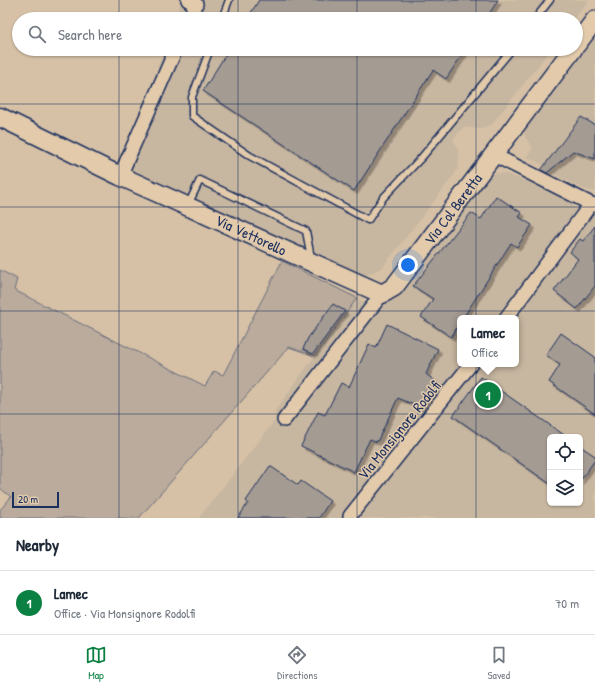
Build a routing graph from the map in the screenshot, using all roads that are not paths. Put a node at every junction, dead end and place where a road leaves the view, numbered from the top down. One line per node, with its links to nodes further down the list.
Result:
1 (229, 0): 5 (lane)
2 (550, 0): 6 (lane)
3 (193, 1): 4 (street)
4 (191, 12)
5 (225, 12)
6 (541, 12)
7 (595, 20): 8 (street)
8 (583, 36)
9 (173, 56): 15 (street)
10 (207, 56): 11 (lane)
11 (507, 56)
12 (568, 56): 14 (street, Via Col Beretta)
13 (0, 117): 15 (street, Via Vettorello)
14 (494, 154): 16 (street); 19 (street, Via Col Beretta)
15 (120, 176): 17 (street, Via Vettorello)
16 (593, 204): 20 (street)
17 (187, 206): 18 (street, Via Vettorello); 18 (lane)
18 (312, 264): 19 (street, Via Vettorello)
19 (382, 294): 22 (street, Via Col Beretta)
20 (508, 315)
21 (469, 367): 23 (street, Via Monsignore Rodolfi)
22 (284, 420)
23 (350, 516)

